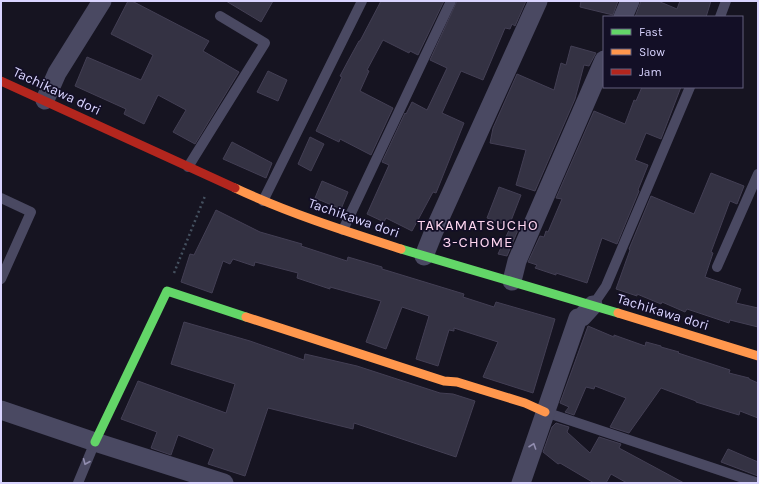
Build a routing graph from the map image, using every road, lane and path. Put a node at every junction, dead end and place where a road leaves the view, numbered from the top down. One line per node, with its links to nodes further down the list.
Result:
1 (102, 1): 13 (street)
2 (362, 1): 18 (lane)
3 (451, 1): 19 (lane)
4 (538, 1): 20 (street)
5 (630, 1): 8 (street)
6 (726, 1): 9 (lane)
7 (220, 16): 14 (lane)
8 (623, 16)
9 (720, 16)
10 (603, 62): 23 (street)
11 (1, 81): 13 (main road, Tachikawa dori)
12 (690, 88): 25 (lane)
13 (45, 100): 14 (main road, Tachikawa dori)
14 (188, 167): 18 (main road, Tachikawa dori)
15 (758, 174): 21 (lane)
16 (205, 196): 24 (path)
17 (1, 198): 22 (lane)
18 (263, 202): 19 (main road, Tachikawa dori)
19 (343, 230): 20 (main road, Tachikawa dori)
20 (424, 256): 23 (main road, Tachikawa dori)
21 (717, 267)
22 (1, 279)
23 (512, 281): 25 (main road, Tachikawa dori)
24 (167, 292): 28 (main road); 29 (main road)
25 (593, 305): 26 (main road, Tachikawa dori); 28 (street)
26 (758, 356)
27 (1, 410): 29 (street)
28 (545, 412): 32 (street, one-way to 28); 33 (lane)
29 (95, 442): 30 (lane, one-way to 30); 31 (street)
30 (78, 483)
31 (224, 483)
32 (520, 483)
33 (758, 483)

